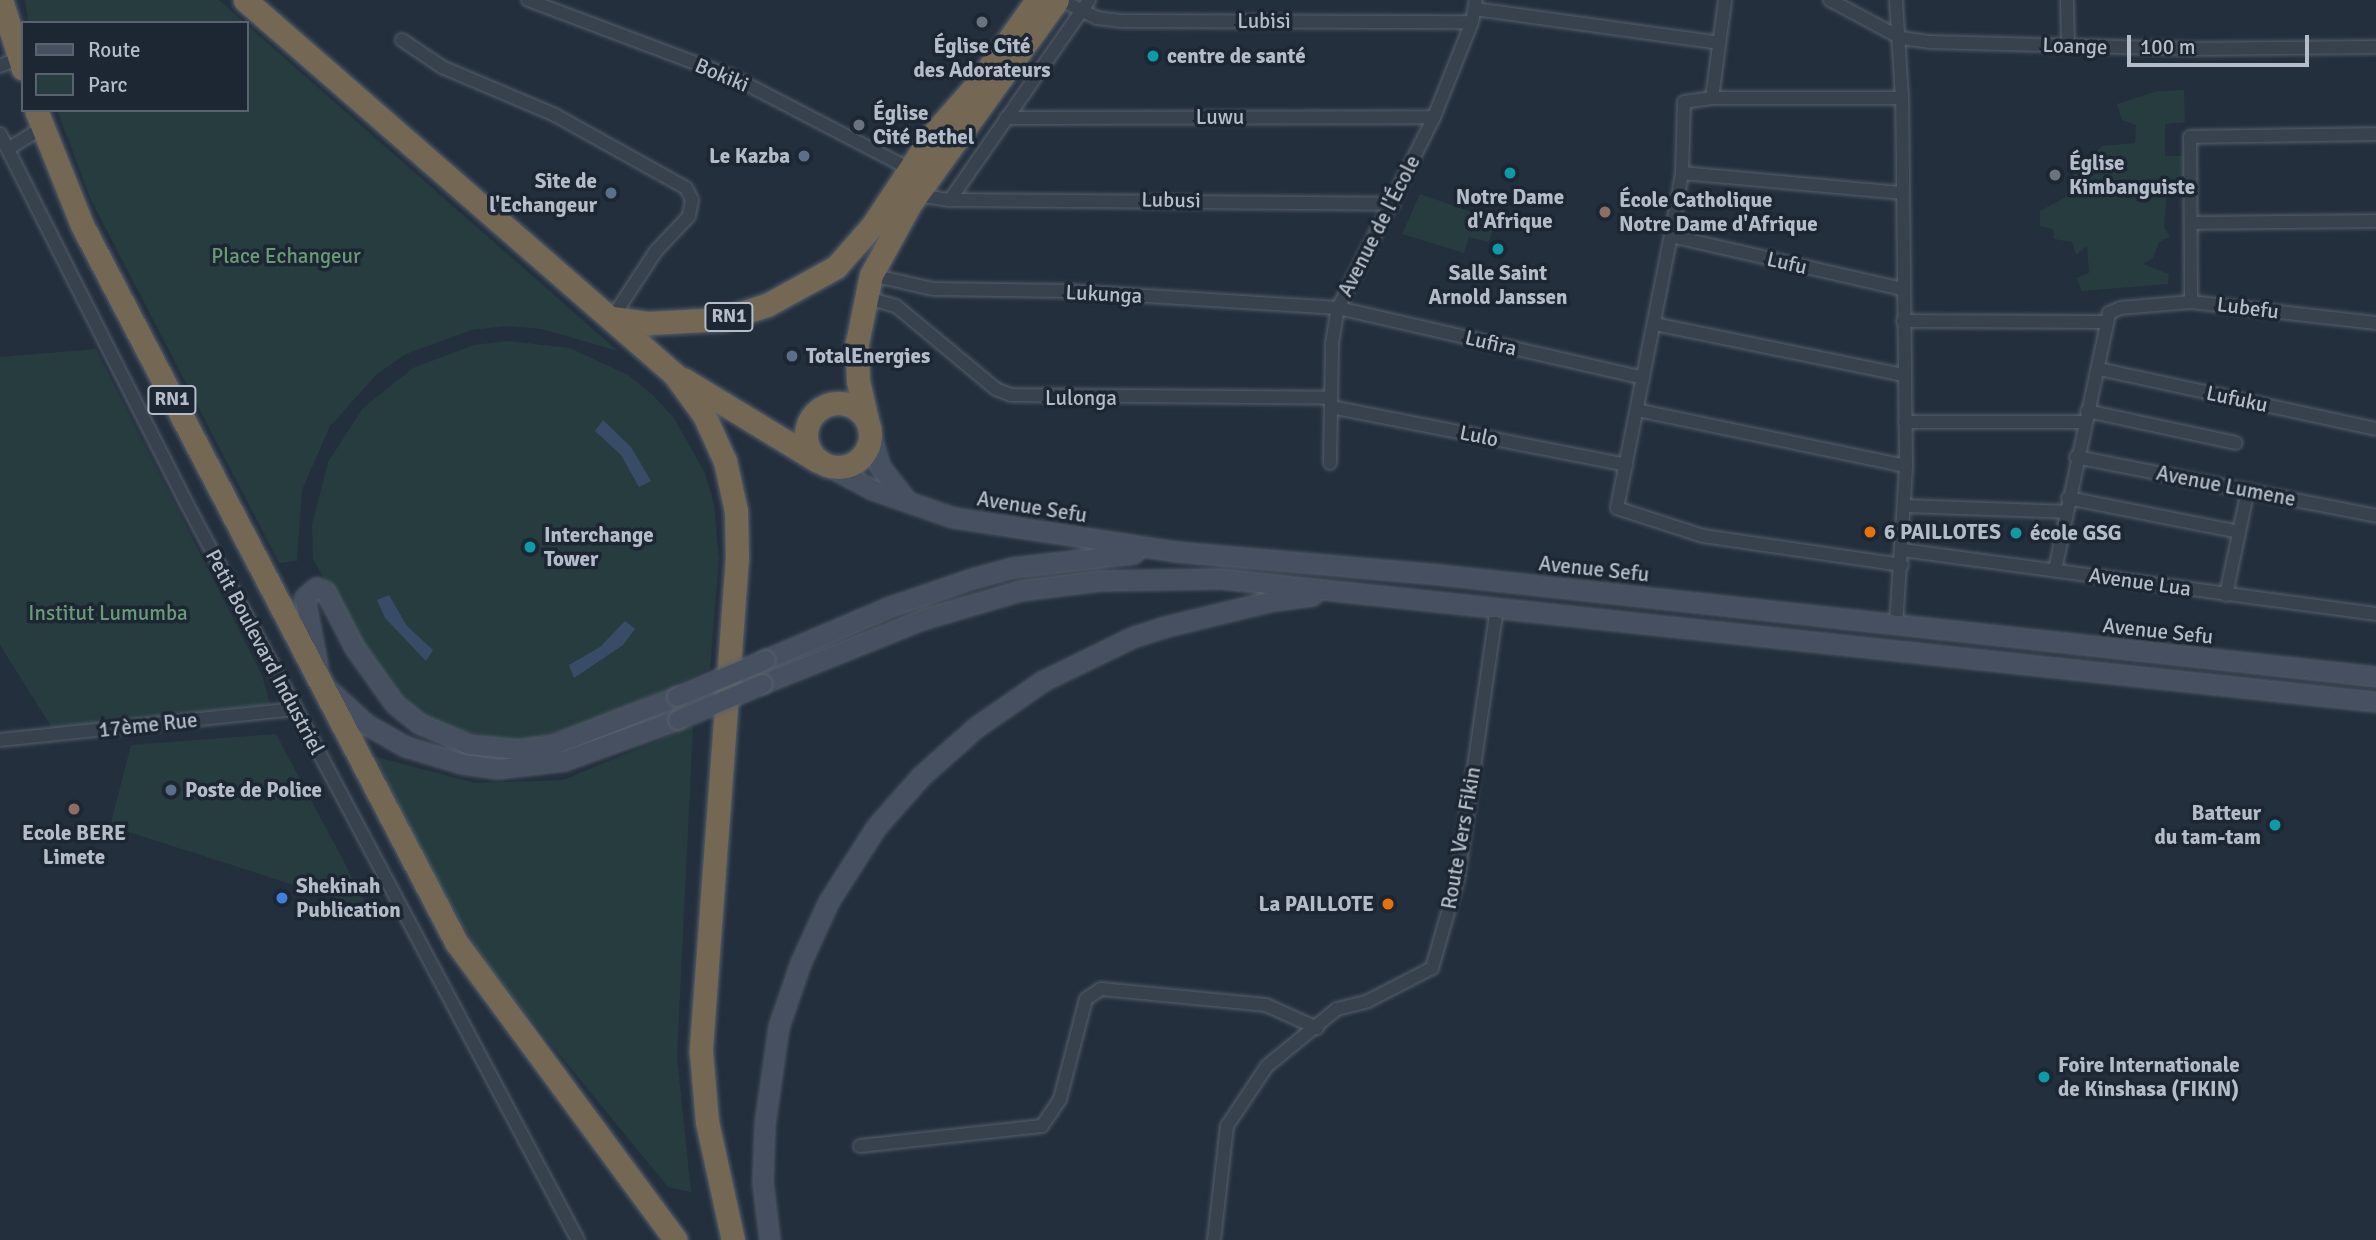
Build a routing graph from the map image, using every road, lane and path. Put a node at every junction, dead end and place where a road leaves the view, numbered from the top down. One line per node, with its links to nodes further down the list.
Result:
1 (1, 0): 18 (highway)
2 (15, 0): 18 (highway)
3 (245, 0): 40 (highway)
4 (528, 0): 27 (street, Bokiki)
5 (1089, 0): 12 (street)
6 (1725, 0): 15 (street)
7 (1830, 0): 13 (street)
8 (1896, 0): 13 (street)
9 (2067, 0): 16 (street)
10 (1045, 2): 12 (street, Lubisi); 27 (highway, RN1); 30 (highway)
11 (1474, 10): 12 (street, Lubisi); 15 (street, Lubisi); 21 (street, Avenue de l'École)
12 (1080, 12): 22 (street)
13 (1901, 38): 16 (street, Loange); 20 (street)
14 (402, 40): 40 (street)
15 (1719, 43): 19 (street)
16 (2068, 46): 17 (street, Loange)
17 (2376, 47)
18 (14, 59)
19 (1712, 98): 20 (street); 28 (street)
20 (1902, 98): 29 (street)
21 (1434, 117): 22 (street, Luwu); 32 (street, Avenue de l'École)
22 (1006, 118): 31 (street)
23 (38, 119): 26 (street); 82 (highway, RN1)
24 (0, 134): 26 (street, Petit Boulevard Industriel)
25 (2376, 135): 34 (street)
26 (8, 149): 84 (street, Petit Boulevard Industriel)
27 (908, 168): 40 (highway, RN1)
28 (1682, 173): 29 (street); 35 (street)
29 (1903, 193): 37 (street)
30 (917, 195): 31 (street, Lubusi); 36 (highway)
31 (950, 200): 32 (street, Lubusi)
32 (1393, 204): 39 (street, Avenue de l'École)
33 (2376, 221): 34 (street)
34 (2193, 223): 38 (street)
35 (1671, 236): 37 (street, Lufu); 44 (street)
36 (868, 286): 39 (street, Lukunga); 49 (street, Lulonga); 54 (highway)
37 (1903, 289): 41 (street)
38 (2191, 302): 42 (street, Lubefu); 43 (street, Lubefu)
39 (1338, 309): 48 (street, Lufira); 49 (street, Avenue de l'École)
40 (612, 318): 46 (highway)
41 (1903, 321): 42 (street); 47 (street)
42 (2106, 322): 45 (street)
43 (2376, 323)
44 (1655, 324): 47 (street); 48 (street)
45 (2099, 369): 51 (street); 55 (street, Lufuku)
46 (674, 374): 52 (highway); 56 (highway)
47 (1903, 374): 53 (street)
48 (1643, 378): 50 (street)
49 (1331, 402): 60 (street, Avenue de l'École); 61 (street, Lulo)
50 (1637, 410): 61 (street); 62 (street)
51 (2086, 416): 53 (street); 57 (street); 58 (street)
52 (749, 420): 56 (highway); 59 (highway)
53 (1905, 422): 62 (street)
54 (869, 426): 59 (highway); 59 (highway); 65 (main road)
55 (2376, 429)
56 (716, 440): 91 (highway)
57 (2236, 443)
58 (2076, 457): 63 (street, Avenue Lumene); 64 (street)
59 (820, 462): 65 (main road, Avenue Sefu)
60 (1330, 463)
61 (1626, 465): 72 (street)
62 (1906, 466): 66 (street)
63 (2248, 490): 68 (street, Avenue Lumene); 69 (street)
64 (2068, 498): 67 (street); 69 (street)
65 (910, 504): 71 (main road, Avenue Sefu)
66 (1905, 506): 67 (street); 70 (street)
67 (2065, 512): 73 (street)
68 (2376, 516)
69 (2239, 532): 76 (street)
70 (1903, 551): 72 (street); 73 (street, Avenue Lua)
71 (1176, 552): 74 (main road, Avenue Sefu); 82 (main road, bridge)
72 (1902, 565): 80 (street)
73 (2055, 570): 76 (street, Avenue Lua)
74 (1419, 574): 77 (main road); 80 (main road, Avenue Sefu)
75 (1346, 592): 77 (main road, Avenue Sefu); 82 (main road, bridge); 88 (main road)
76 (2226, 595): 79 (street, Avenue Lua)
77 (1416, 600): 78 (main road, Avenue Sefu)
78 (1497, 607): 83 (main road, Avenue Sefu); 86 (street, Route Vers Fikin)
79 (2376, 614)
80 (1896, 626): 81 (main road, Avenue Sefu)
81 (2376, 675): 83 (main road, Avenue Sefu)
82 (322, 683): 90 (highway)
83 (2374, 702)
84 (295, 709): 85 (street, 17ème Rue); 89 (street, Petit Boulevard Industriel)
85 (0, 740)
86 (1317, 1028): 87 (street); 94 (street, Route Vers Fikin)
87 (860, 1146)
88 (767, 1217): 92 (main road); 93 (street)
89 (578, 1240)
90 (676, 1240)
91 (733, 1240)
92 (770, 1240)
93 (779, 1240)
94 (1214, 1240)

